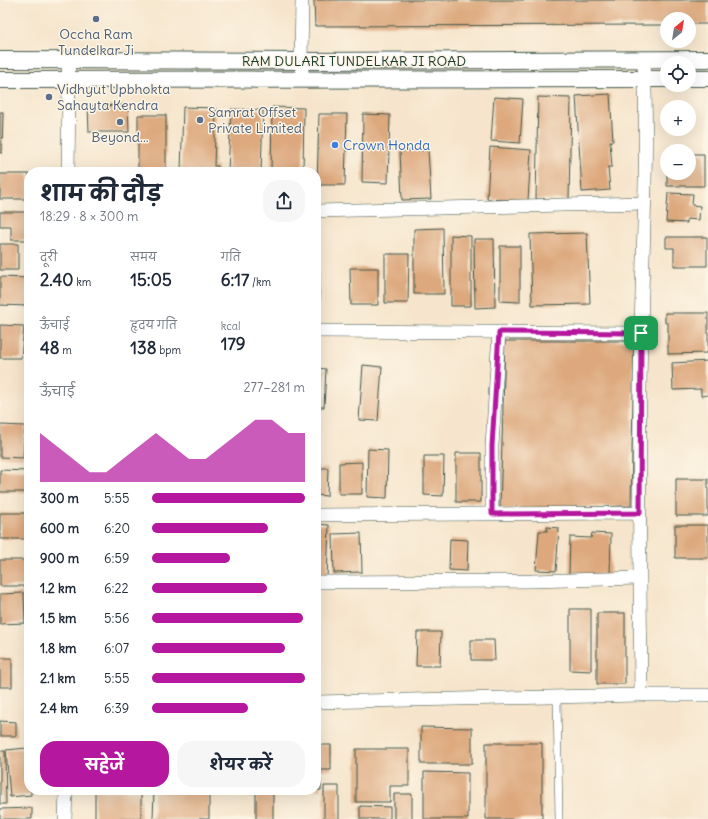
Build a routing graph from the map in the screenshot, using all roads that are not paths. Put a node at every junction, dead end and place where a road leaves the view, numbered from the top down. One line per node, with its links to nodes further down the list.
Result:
1 (302, 0): 6 (street)
2 (708, 59): 5 (street, RAM DULARI TUNDELKAR JI ROAD)
3 (0, 60): 4 (street, RAM DULARI TUNDELKAR JI ROAD)
4 (68, 60): 6 (street, RAM DULARI TUNDELKAR JI ROAD); 13 (street)
5 (644, 60): 6 (street, RAM DULARI TUNDELKAR JI ROAD); 10 (street)
6 (301, 61): 12 (street)
7 (660, 78): 10 (street, RAM DULARI TUNDELKAR JI ROAD)
8 (696, 78): 9 (street)
9 (708, 78)
10 (645, 79): 12 (street, RAM DULARI TUNDELKAR JI ROAD); 15 (street)
11 (0, 80): 13 (street, RAM DULARI TUNDELKAR JI ROAD)
12 (303, 80): 13 (street, RAM DULARI TUNDELKAR JI ROAD)
13 (69, 81): 14 (street)
14 (68, 167)
15 (644, 203): 16 (street); 19 (street)
16 (321, 211)
17 (321, 331): 18 (street)
18 (499, 332): 19 (street); 21 (street)
19 (641, 333): 20 (street)
20 (640, 513): 21 (street); 23 (street)
21 (492, 514): 22 (street)
22 (321, 515)
23 (640, 578): 24 (street); 25 (street)
24 (321, 582)
25 (641, 695): 26 (street); 27 (street)
26 (708, 695)
27 (557, 697): 28 (street); 31 (lane)
28 (321, 702)
29 (66, 795): 30 (street)
30 (66, 819)
31 (559, 819)

